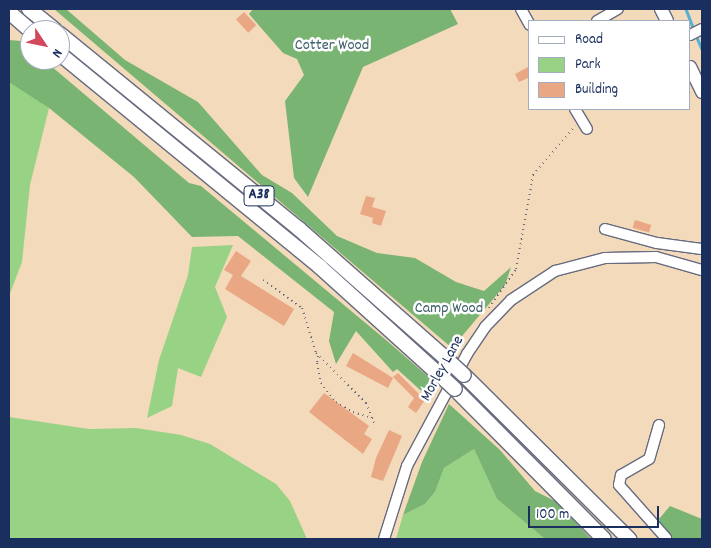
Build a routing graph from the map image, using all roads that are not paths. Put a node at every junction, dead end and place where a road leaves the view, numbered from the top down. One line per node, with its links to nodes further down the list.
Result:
1 (29, 9): 6 (highway)
2 (521, 9): 10 (street)
3 (618, 9): 7 (street)
4 (661, 9): 8 (main road)
5 (9, 12): 9 (highway)
6 (43, 20)
7 (599, 20)
8 (667, 20)
9 (20, 21)
10 (528, 21)
11 (70, 42): 24 (highway, A38, bridge)
12 (70, 62): 23 (highway, A38, bridge)
13 (691, 69): 14 (main road)
14 (702, 92)
15 (578, 113): 16 (street)
16 (587, 130)
17 (605, 229): 18 (street)
18 (702, 249)
19 (702, 270): 22 (street, Morley Lane)
20 (659, 425): 21 (street)
21 (666, 538)
22 (384, 539)
23 (604, 539)
24 (629, 539)

